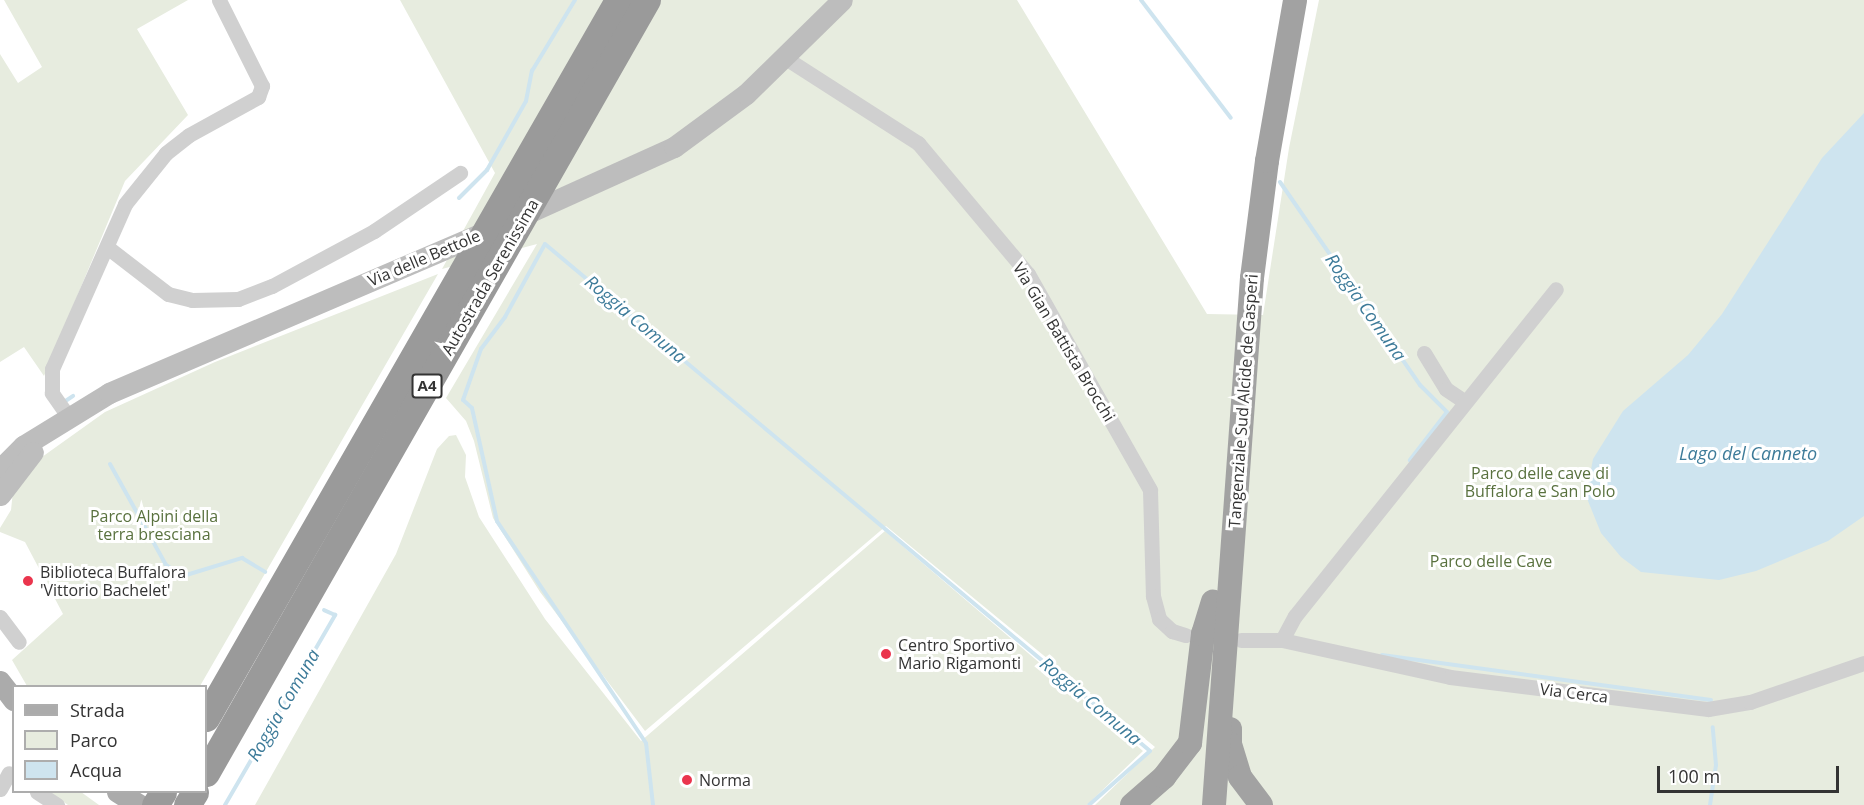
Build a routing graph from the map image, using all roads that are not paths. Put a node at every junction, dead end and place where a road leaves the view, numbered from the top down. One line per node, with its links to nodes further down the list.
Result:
1 (219, 0): 8 (street)
2 (618, 0): 25 (highway, Autostrada Serenissima / A4)
3 (647, 0): 26 (highway, Autostrada Serenissima / A4)
4 (843, 0): 6 (main road, Via delle Bettole)
5 (1292, 5): 16 (highway, Tangenziale Sud Alcide de Gasperi)
6 (786, 59): 12 (main road, Via delle Bettole); 18 (street, Via Gian Battista Brocchi)
7 (460, 173): 8 (street)
8 (107, 247): 12 (street)
9 (1556, 289): 11 (street)
10 (1424, 353): 11 (street)
11 (1464, 401): 20 (street)
12 (70, 419): 13 (main road, Via delle Bettole)
13 (51, 431): 14 (main road, Via delle Bettole); 15 (main road, Via delle Bettole)
14 (0, 469)
15 (0, 495)
16 (1220, 608): 31 (highway); 32 (highway, Tangenziale Sud Alcide de Gasperi); 33 (highway, Tangenziale Sud Alcide de Gasperi); 34 (highway)
17 (0, 617): 21 (street)
18 (1185, 635)
19 (1241, 640): 20 (street)
20 (1282, 640): 22 (street, Via Cerca)
21 (19, 642)
22 (1864, 663)
23 (0, 682): 24 (main road)
24 (12, 697)
25 (207, 716)
26 (207, 771)
27 (8, 772): 28 (street)
28 (0, 789)
29 (39, 793): 30 (street)
30 (57, 805)
31 (1132, 805)
32 (1199, 805)
33 (1214, 805)
34 (1261, 805)

